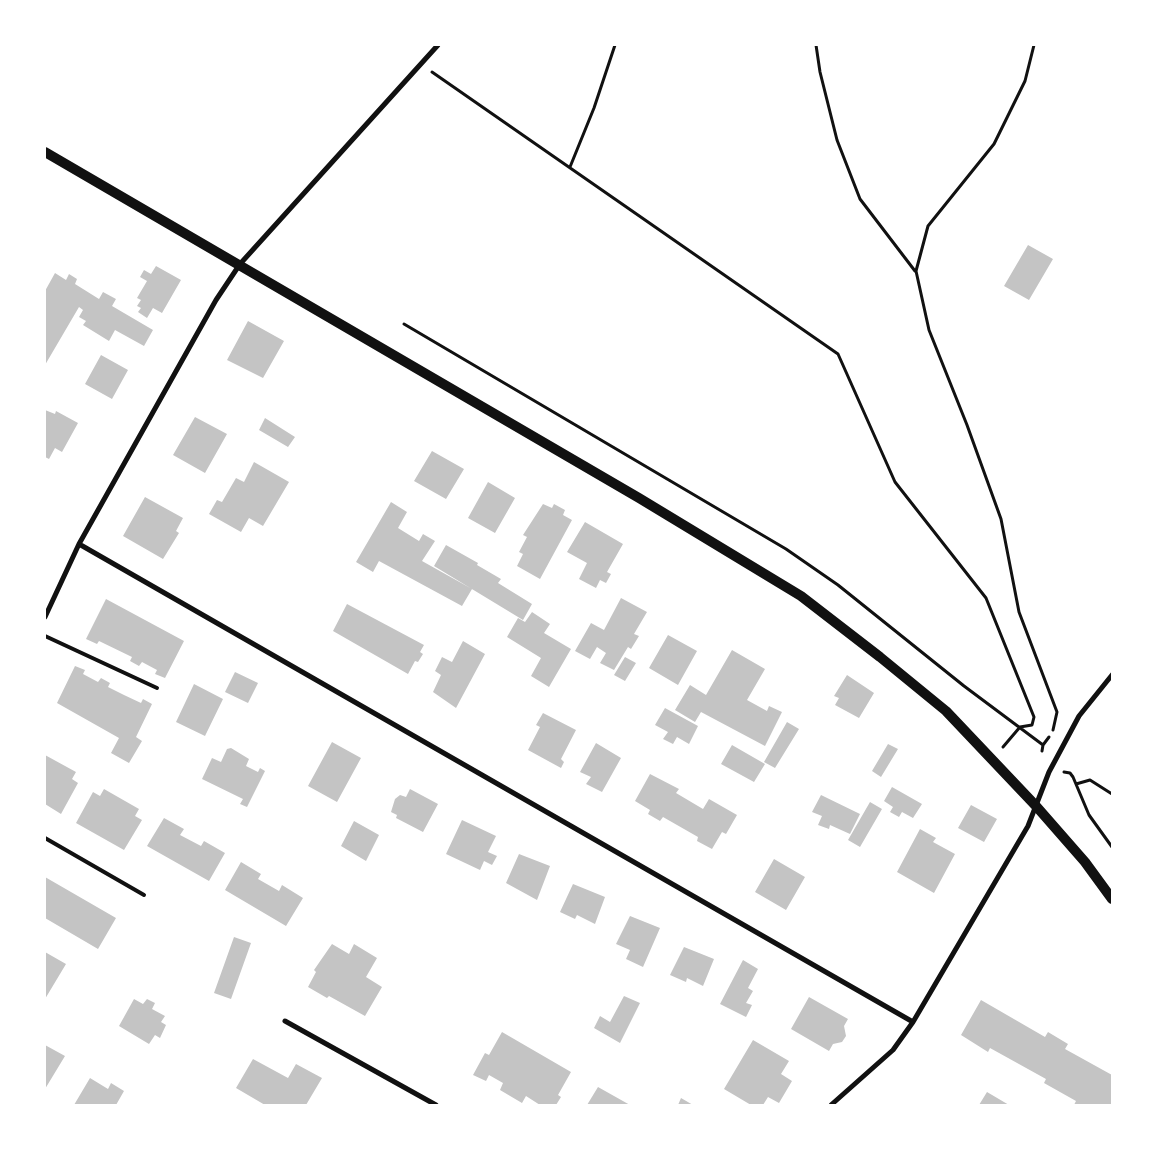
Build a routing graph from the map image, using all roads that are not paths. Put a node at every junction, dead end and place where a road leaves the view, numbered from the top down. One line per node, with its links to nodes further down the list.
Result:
1 (438, 45): 3 (street)
2 (45, 152): 3 (main road)
3 (240, 264): 4 (street); 9 (main road)
4 (79, 544): 5 (street); 14 (street)
5 (45, 617)
6 (45, 636): 8 (lane)
7 (1112, 675): 9 (street)
8 (157, 688)
9 (1036, 806): 12 (main road); 14 (street)
10 (45, 838): 11 (lane)
11 (144, 895)
12 (1112, 899)
13 (285, 1022): 15 (street)
14 (913, 1022): 16 (street)
15 (436, 1105)
16 (831, 1105)

